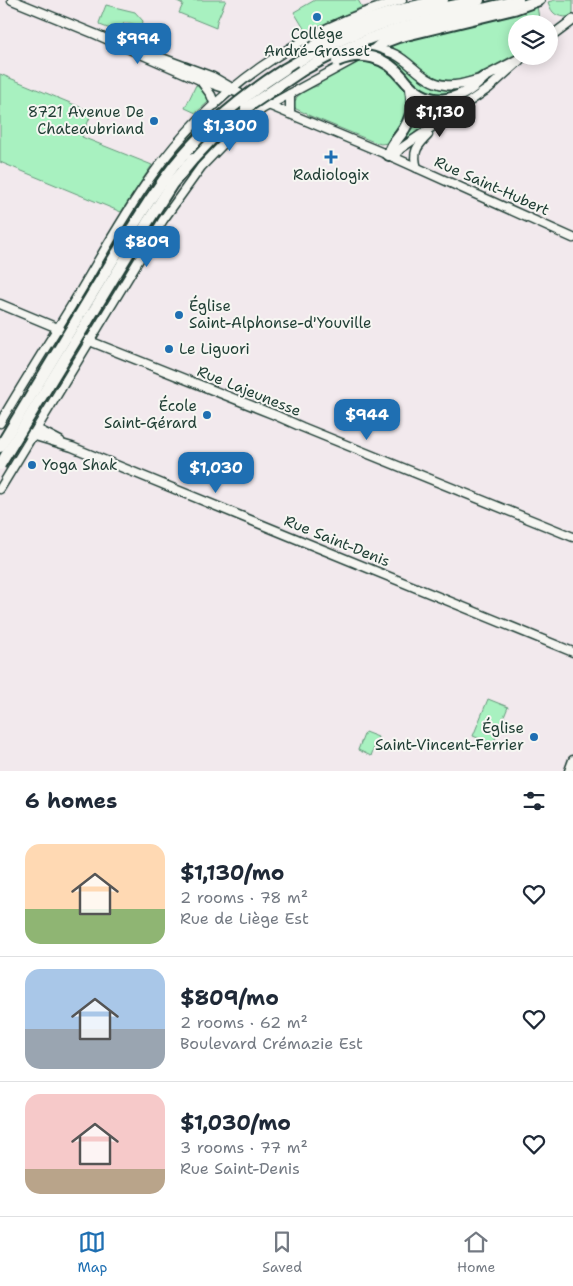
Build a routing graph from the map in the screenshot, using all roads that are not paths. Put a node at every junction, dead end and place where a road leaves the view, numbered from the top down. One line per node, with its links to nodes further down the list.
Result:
1 (12, 0): 9 (main road)
2 (402, 0): 18 (main road)
3 (443, 0): 13 (highway)
4 (479, 0): 13 (highway)
5 (518, 0): 14 (highway)
6 (539, 0): 10 (highway)
7 (573, 20): 8 (main road)
8 (558, 31)
9 (95, 34): 16 (main road); 18 (main road)
10 (374, 50): 15 (main road); 19 (main road)
11 (510, 65): 15 (main road)
12 (515, 65): 23 (main road)
13 (286, 69): 35 (highway, bridge)
14 (301, 71): 17 (highway, bridge); 36 (highway, bridge)
15 (483, 78): 17 (highway)
16 (200, 80): 18 (main road); 21 (main road)
17 (411, 89): 24 (highway)
18 (231, 90): 21 (main road)
19 (290, 94): 20 (main road); 22 (main road)
20 (265, 104): 22 (main road, Rue Saint-Hubert); 29 (main road)
21 (215, 105): 28 (main road)
22 (290, 114): 24 (main road, Rue Saint-Hubert)
23 (442, 120): 24 (main road); 25 (main road)
24 (391, 156): 25 (main road, Rue Saint-Hubert)
25 (417, 168): 26 (main road, Rue Saint-Hubert)
26 (573, 238)
27 (0, 304): 28 (main road)
28 (61, 329): 30 (main road)
29 (86, 340): 32 (main road); 38 (main road, Rue Lajeunesse)
30 (7, 411): 31 (main road)
31 (3, 421)
32 (42, 421): 33 (main road); 34 (main road)
33 (32, 422)
34 (31, 433): 37 (main road); 39 (main road, Rue Saint-Denis)
35 (0, 447)
36 (0, 465)
37 (0, 489)
38 (573, 537)
39 (573, 652)
40 (573, 760): 41 (main road)
41 (569, 771)

